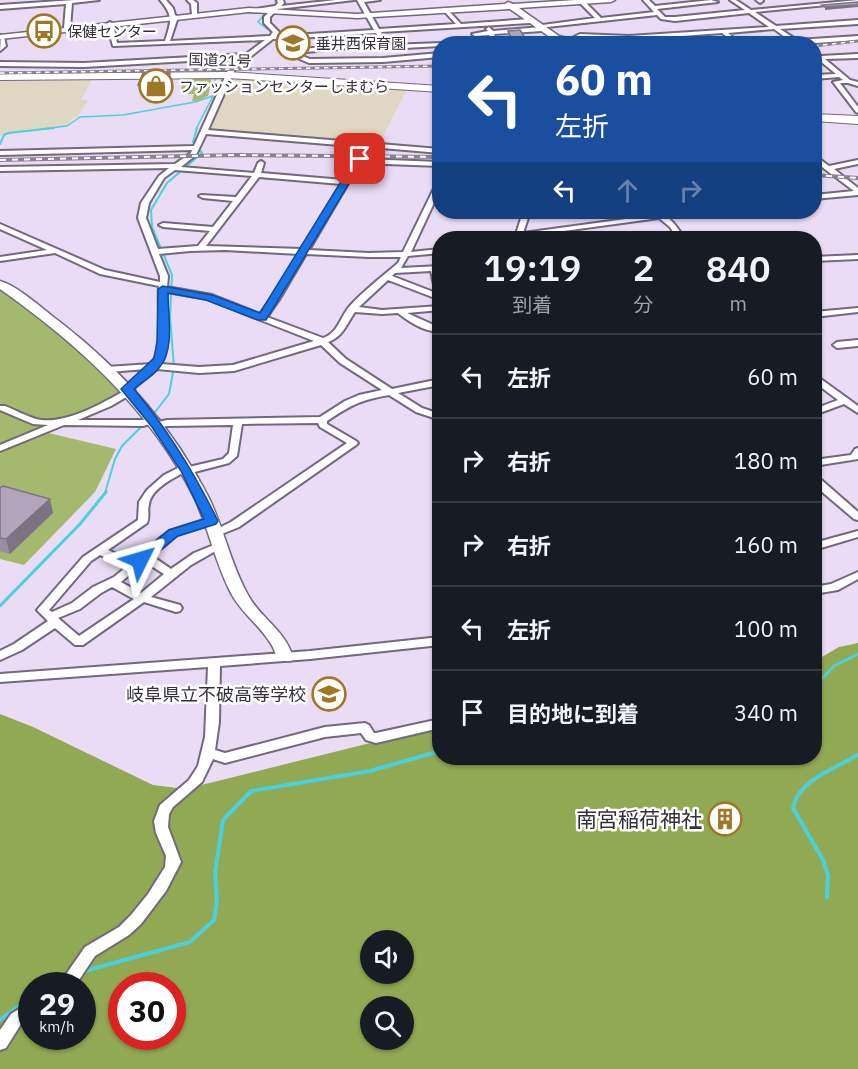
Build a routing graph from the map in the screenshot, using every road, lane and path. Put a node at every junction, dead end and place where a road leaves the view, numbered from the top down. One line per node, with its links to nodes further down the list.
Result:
1 (96, 0): 13 (street)
2 (164, 0): 26 (street)
3 (190, 0): 24 (street)
4 (351, 0): 14 (street)
5 (377, 0): 10 (street)
6 (611, 0): 11 (street)
7 (646, 0): 21 (street)
8 (733, 0): 22 (street)
9 (858, 0): 22 (street)
10 (360, 1): 25 (street)
11 (581, 1): 15 (street); 28 (street)
12 (712, 2): 21 (street); 23 (street)
13 (69, 3): 16 (street); 35 (street)
14 (279, 3): 18 (street); 19 (street)
15 (507, 3): 20 (street); 33 (street)
16 (0, 7)
17 (686, 9): 21 (street)
18 (253, 10): 19 (street); 24 (street)
19 (267, 11): 25 (street); 53 (street)
20 (447, 11): 25 (street); 31 (street)
21 (656, 11): 27 (street); 28 (street)
22 (752, 12): 23 (street); 36 (street)
23 (731, 14): 27 (street)
24 (195, 15): 26 (street)
25 (370, 16): 38 (street)
26 (174, 18): 30 (street); 56 (street)
27 (699, 18): 39 (street)
28 (599, 19): 33 (street)
29 (858, 22): 36 (street)
30 (110, 24): 35 (street); 56 (street)
31 (459, 25): 32 (street); 38 (street)
32 (484, 25): 33 (street); 41 (street)
33 (536, 25): 41 (street); 47 (street)
34 (327, 26): 42 (street)
35 (67, 28): 52 (street)
36 (775, 28): 37 (street); 51 (street)
37 (751, 30): 40 (street); 50 (street)
38 (377, 32): 43 (street); 57 (street)
39 (716, 32): 40 (street); 45 (street)
40 (724, 32): 49 (street)
41 (492, 33): 44 (street); 46 (street)
42 (332, 34): 43 (street); 53 (street)
43 (342, 34): 59 (street)
44 (475, 34)
45 (684, 35): 48 (street)
46 (493, 36)
47 (554, 36)
48 (670, 36)
49 (729, 36)
50 (757, 36)
51 (787, 36)
52 (1, 37): 60 (street)
53 (272, 38): 56 (street); 62 (street); 63 (street)
54 (858, 38): 55 (street)
55 (822, 40)
56 (167, 43)
57 (384, 43): 58 (street); 59 (street)
58 (432, 44)
59 (346, 46): 62 (street)
60 (0, 49)
61 (232, 51): 66 (street)
62 (288, 52): 64 (street)
63 (246, 56): 66 (street); 70 (street)
64 (432, 56)
65 (858, 56): 67 (street)
66 (221, 57): 69 (street)
67 (822, 58)
68 (822, 59): 71 (street)
69 (0, 64)
70 (228, 75): 72 (highway, 国道21号); 76 (highway, 国道21号); 80 (street)
71 (841, 75): 73 (street); 74 (street)
72 (0, 76)
73 (822, 76)
74 (848, 81): 75 (street); 77 (street)
75 (858, 84)
76 (432, 89)
77 (858, 111)
78 (822, 118): 79 (highway)
79 (858, 120)
80 (204, 132): 81 (street); 82 (street)
81 (368, 145): 83 (street); 85 (street)
82 (197, 148): 84 (street); 90 (street)
83 (432, 149)
84 (0, 153)
85 (357, 161): 88 (street); 94 (street)
86 (858, 162): 91 (street)
87 (261, 163): 93 (street)
88 (432, 164)
89 (822, 164): 91 (street)
90 (176, 167): 92 (street); 93 (street); 109 (street)
91 (827, 168): 95 (street)
92 (0, 169)
93 (257, 175): 94 (street); 98 (street)
94 (345, 182): 110 (street)
95 (858, 192): 97 (street)
96 (203, 196): 98 (street)
97 (822, 196)
98 (239, 199): 104 (street)
99 (432, 199): 112 (street)
100 (625, 219): 105 (street)
101 (664, 219): 106 (street)
102 (163, 225): 104 (street)
103 (0, 226): 108 (street)
104 (216, 229): 107 (street)
105 (546, 231)
106 (676, 231)
107 (200, 248): 109 (street); 110 (street)
108 (56, 251): 114 (street); 119 (street)
109 (160, 251): 119 (street)
110 (303, 252): 112 (street); 126 (street)
111 (432, 252): 112 (street)
112 (405, 255): 117 (street)
113 (858, 257): 115 (street)
114 (0, 259)
115 (822, 259)
116 (432, 270): 117 (street)
117 (392, 274): 120 (street); 121 (street)
118 (0, 284): 132 (street)
119 (168, 288): 126 (street); 131 (street)
120 (432, 292)
121 (352, 309): 124 (street); 128 (street)
122 (432, 309): 124 (street)
123 (858, 310): 125 (street)
124 (400, 311): 127 (street)
125 (822, 314)
126 (262, 317): 128 (street)
127 (432, 328)
128 (322, 341): 131 (street); 138 (street)
129 (858, 343): 130 (street)
130 (837, 345)
131 (155, 366): 132 (street); 137 (street)
132 (109, 369): 137 (street)
133 (432, 384): 138 (street)
134 (822, 384): 135 (street)
135 (826, 388): 136 (street); 139 (street)
136 (822, 389)
137 (129, 390): 146 (street); 147 (street)
138 (393, 392): 143 (street); 144 (street)
139 (844, 401): 141 (street); 142 (street)
140 (2, 408): 146 (street)
141 (822, 409)
142 (858, 410)
143 (432, 414)
144 (322, 420): 145 (street); 154 (street)
145 (238, 422): 147 (street); 151 (street)
146 (60, 423): 147 (street); 148 (street)
147 (155, 423): 151 (street)
148 (0, 448)
149 (858, 451): 150 (street)
150 (822, 461)
151 (186, 470): 154 (street); 157 (street)
152 (822, 486): 153 (street)
153 (858, 517)
154 (216, 533): 158 (street); 160 (street); 169 (street)
155 (858, 534): 156 (street)
156 (822, 545)
157 (99, 550): 159 (street); 166 (street)
158 (144, 556): 159 (street); 160 (street)
159 (133, 566): 162 (street)
160 (171, 574): 164 (street)
161 (858, 575): 163 (street)
162 (112, 582): 164 (street); 166 (street)
163 (822, 589)
164 (142, 598): 165 (street); 166 (street)
165 (176, 608)
166 (53, 620): 168 (street)
167 (432, 642): 169 (street)
168 (0, 656)
169 (285, 657): 170 (street)
170 (213, 663): 171 (street); 173 (street)
171 (0, 678)
172 (432, 725): 173 (street)
173 (208, 752): 174 (street)
174 (76, 972)
175 (18, 1018): 176 (street)
176 (0, 1043)

